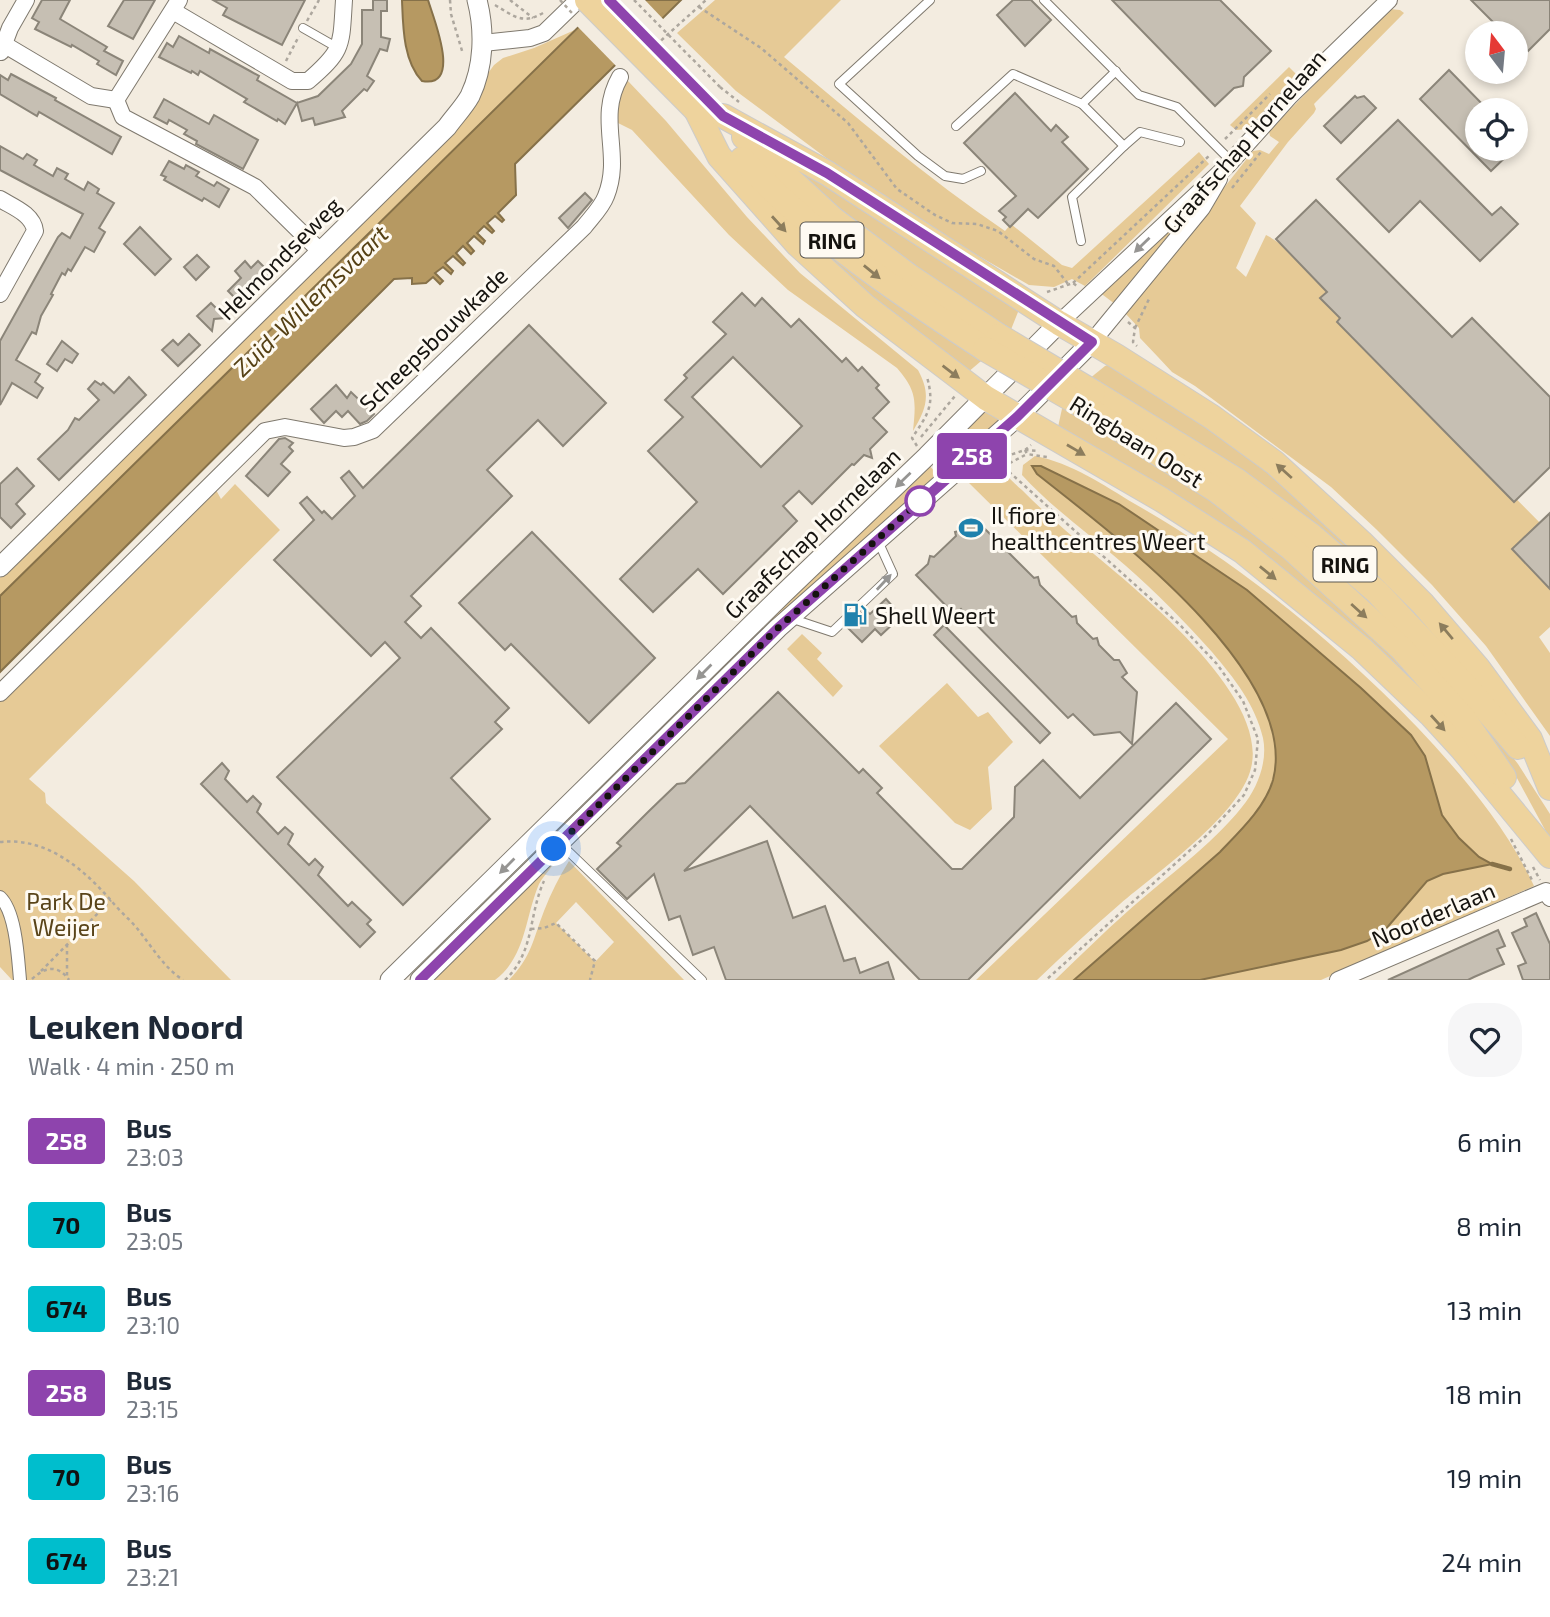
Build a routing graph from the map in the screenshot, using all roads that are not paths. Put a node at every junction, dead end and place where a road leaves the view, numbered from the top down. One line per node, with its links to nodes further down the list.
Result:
1 (26, 0): 13 (street)
2 (344, 0): 14 (street)
3 (578, 0): 12 (street)
4 (587, 0): 18 (main road, Ringbaan Oost / RING, bridge)
5 (609, 0): 18 (main road, Ringbaan Oost / RING)
6 (930, 0): 24 (lane)
7 (1044, 0): 15 (lane)
8 (1389, 0): 23 (street, Graafschap Hornelaan)
9 (478, 3): 12 (street, Helmondseweg)
10 (176, 6): 14 (street); 17 (street)
11 (303, 27): 14 (lane)
12 (483, 43): 27 (street, Helmondseweg)
13 (2, 47): 17 (street)
14 (338, 48)
15 (1116, 71): 19 (lane); 23 (lane)
16 (620, 77): 39 (street, Scheepsbouwkade)
17 (116, 100): 27 (street)
18 (711, 103): 29 (main road); 31 (main road, one-way to 31); 32 (main road, Ringbaan Oost / RING, bridge)
19 (1082, 104): 20 (lane); 22 (lane)
20 (956, 126)
21 (1180, 142): 22 (lane)
22 (1124, 146): 26 (lane)
23 (1230, 163): 29 (street, Graafschap Hornelaan, one-way to 29); 30 (street, Graafschap Hornelaan)
24 (981, 171)
25 (0, 199): 28 (street)
26 (1081, 241)
27 (321, 252): 35 (street, Helmondseweg)
28 (0, 294)
29 (1059, 323): 30 (main road); 31 (street, Graafschap Hornelaan)
30 (1092, 342): 33 (street, Graafschap Hornelaan); 42 (main road, one-way to 30)
31 (986, 398): 33 (main road); 37 (street, Graafschap Hornelaan, one-way to 37)
32 (1086, 398): 42 (main road, Ringbaan Oost / RING); 44 (main road, Ringbaan Oost / RING, one-way to 44)
33 (1017, 417): 34 (street, Graafschap Hornelaan); 46 (main road, one-way to 46)
34 (877, 540): 36 (street, Graafschap Hornelaan); 36 (lane, one-way to 34)
35 (0, 567)
36 (790, 618): 38 (street, Graafschap Hornelaan)
37 (731, 645): 38 (lane, Graafschap Hornelaan); 40 (street, Graafschap Hornelaan, one-way to 40)
38 (746, 660): 41 (street, Graafschap Hornelaan)
39 (0, 693)
40 (608, 766): 41 (lane); 43 (street, Graafschap Hornelaan)
41 (623, 780): 45 (street, Graafschap Hornelaan)
42 (1550, 789)
43 (540, 833): 45 (lane); 50 (street, Graafschap Hornelaan, one-way to 50)
44 (1550, 843)
45 (554, 849): 51 (street, Graafschap Hornelaan); 52 (lane)
46 (1540, 858)
47 (1548, 895): 53 (street, Noorderlaan)
48 (0, 897): 49 (street)
49 (20, 980)
50 (390, 980)
51 (420, 980)
52 (702, 980)
53 (1338, 980)

